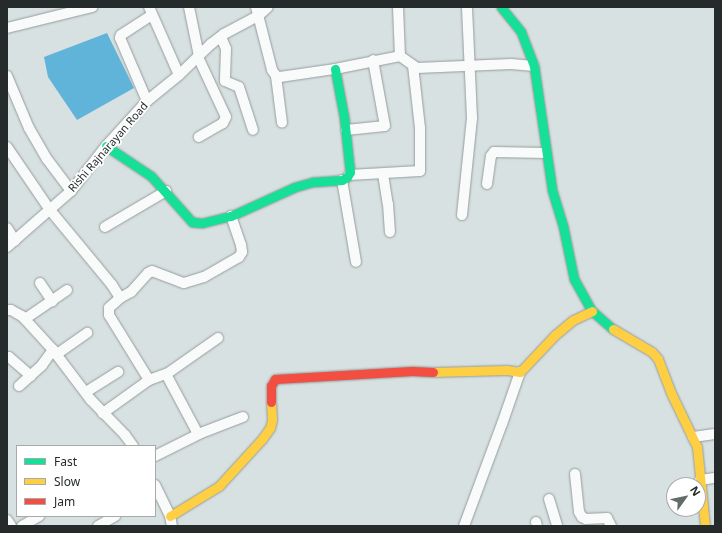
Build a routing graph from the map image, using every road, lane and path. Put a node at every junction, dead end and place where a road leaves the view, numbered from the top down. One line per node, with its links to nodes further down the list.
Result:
1 (92, 7): 9 (street)
2 (189, 7): 11 (street)
3 (268, 7): 8 (street, Rishi Rajnarayan Road)
4 (398, 7): 12 (street)
5 (467, 7): 15 (street)
6 (501, 7): 16 (street)
7 (150, 11): 18 (street); 21 (street)
8 (257, 12): 10 (street, Rishi Rajnarayan Road); 20 (street)
9 (7, 28)
10 (221, 37): 11 (street, Rishi Rajnarayan Road); 23 (street)
11 (199, 56): 18 (street, Rishi Rajnarayan Road); 25 (street)
12 (400, 56): 13 (street); 14 (street)
13 (373, 60): 17 (street); 24 (street)
14 (413, 66): 15 (street); 29 (street)
15 (470, 66): 16 (street); 35 (street)
16 (534, 66): 28 (street)
17 (335, 69): 20 (street); 24 (street)
18 (179, 75): 21 (street, Rishi Rajnarayan Road)
19 (7, 76): 32 (street)
20 (276, 76): 22 (street)
21 (147, 101): 26 (street, Rishi Rajnarayan Road)
22 (282, 123)
23 (254, 130)
24 (346, 130): 30 (street)
25 (199, 137)
26 (106, 146): 32 (street, Rishi Rajnarayan Road); 33 (street)
27 (7, 147): 34 (street)
28 (546, 153): 31 (street); 47 (street)
29 (383, 174): 30 (street); 39 (street)
30 (346, 178): 36 (street); 41 (street)
31 (488, 184)
32 (71, 191): 34 (street, Rishi Rajnarayan Road)
33 (166, 191): 36 (street); 37 (street)
34 (50, 210): 40 (street, Rishi Rajnarayan Road); 44 (street)
35 (462, 215)
36 (232, 216): 44 (street)
37 (105, 227)
38 (7, 228): 40 (street)
39 (390, 232)
40 (11, 244)
41 (356, 262)
42 (40, 284): 45 (street)
43 (67, 290): 45 (street)
44 (120, 298): 57 (street)
45 (52, 300): 48 (street)
46 (7, 310): 48 (street)
47 (592, 310): 54 (street); 64 (street)
48 (25, 319): 51 (street)
49 (87, 333): 51 (street)
50 (218, 338): 55 (street)
51 (55, 352): 56 (street); 59 (street)
52 (7, 358): 56 (street)
53 (118, 372): 59 (street)
54 (520, 372): 74 (street); 78 (street)
55 (166, 374): 57 (street); 62 (street)
56 (31, 376): 58 (street)
57 (149, 380): 60 (street)
58 (19, 386)
59 (86, 392): 60 (street)
60 (103, 413): 65 (street)
61 (243, 418): 62 (street)
62 (198, 434): 66 (street)
63 (715, 434): 64 (street)
64 (694, 436): 68 (street)
65 (132, 445)
66 (156, 455)
67 (575, 474): 80 (street)
68 (700, 477)
69 (156, 488): 74 (street)
70 (548, 499): 79 (street)
71 (37, 517): 76 (street)
72 (113, 517): 77 (street)
73 (7, 520): 75 (street)
74 (171, 521)
75 (11, 526)
76 (22, 526)
77 (98, 526)
78 (464, 526)
79 (557, 526)
80 (612, 526)

